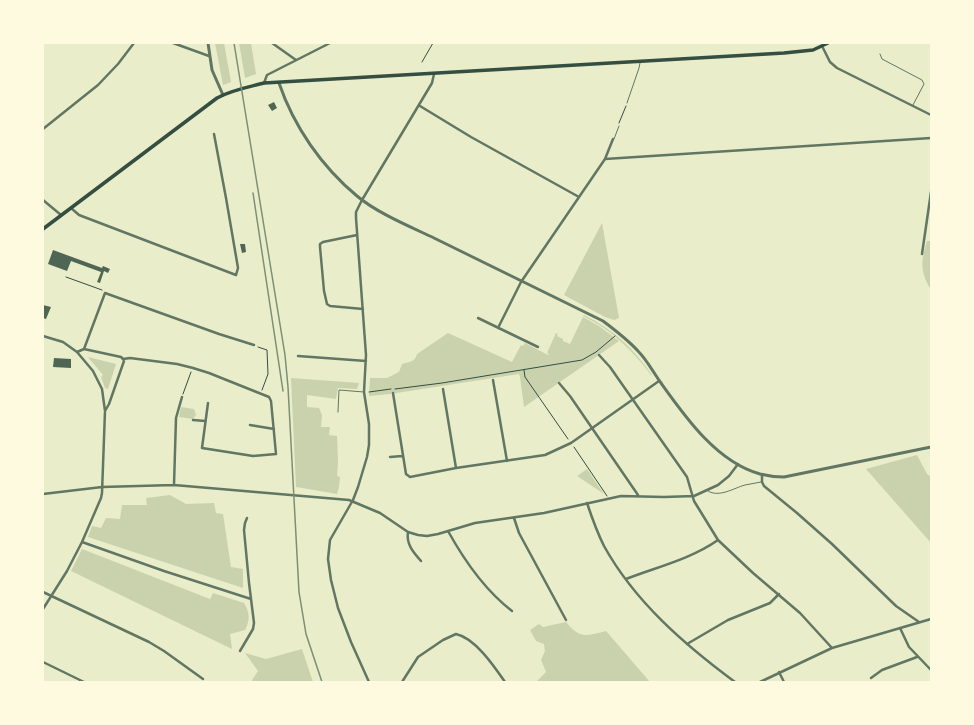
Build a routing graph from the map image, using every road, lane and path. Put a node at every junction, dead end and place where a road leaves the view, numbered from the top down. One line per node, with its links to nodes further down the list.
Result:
1 (134, 43): 23 (street)
2 (172, 43): 10 (street)
3 (208, 43): 10 (street)
4 (272, 43): 11 (street)
5 (330, 43): 11 (street)
6 (433, 43): 12 (path)
7 (828, 43): 8 (main road)
8 (822, 46): 13 (main road); 20 (street)
9 (880, 54): 20 (lane)
10 (209, 56): 17 (street)
11 (296, 60): 16 (street)
12 (422, 62)
13 (640, 62): 14 (main road); 18 (lane)
14 (434, 74): 15 (main road); 19 (street)
15 (279, 83): 16 (main road); 31 (street)
16 (262, 84): 17 (main road)
17 (223, 95): 33 (main road)
18 (627, 103): 22 (path)
19 (420, 106): 29 (street); 31 (street)
20 (913, 106): 21 (street)
21 (931, 115)
22 (619, 126): 26 (lane)
23 (43, 129)
24 (214, 134): 33 (street)
25 (931, 138): 27 (street)
26 (613, 139): 27 (street)
27 (605, 159): 29 (street)
28 (931, 192): 32 (street)
29 (579, 197): 39 (street)
30 (43, 200): 34 (street)
31 (362, 200): 36 (street); 39 (street)
32 (930, 205): 37 (street)
33 (71, 208): 34 (main road)
34 (62, 215): 35 (main road)
35 (43, 229)
36 (357, 235): 41 (street); 41 (street)
37 (922, 254)
38 (66, 277): 40 (path)
39 (521, 282): 43 (street); 57 (street)
40 (105, 293): 46 (street); 48 (street)
41 (363, 309): 53 (street)
42 (478, 318): 43 (street)
43 (498, 328): 47 (street)
44 (43, 336): 49 (street)
45 (615, 336): 55 (path)
46 (254, 345): 61 (path)
47 (538, 347)
48 (84, 349): 49 (street); 52 (street)
49 (77, 352): 66 (street)
50 (599, 355): 64 (street)
51 (298, 356): 53 (street)
52 (123, 359): 54 (street); 66 (street)
53 (366, 361): 60 (street)
54 (192, 368): 61 (street); 63 (path)
55 (523, 370): 60 (path); 73 (path)
56 (493, 380): 77 (street)
57 (659, 381): 64 (street); 78 (street)
58 (559, 383): 71 (street)
59 (443, 389): 79 (street)
60 (364, 392): 67 (lane); 89 (street)
61 (261, 393): 72 (street)
62 (393, 393): 75 (street)
63 (182, 397): 82 (street)
64 (633, 399): 71 (street); 87 (street)
65 (208, 403): 69 (street)
66 (105, 411): 83 (street)
67 (338, 412)
68 (194, 420): 69 (street)
69 (205, 421): 72 (street)
70 (250, 425): 72 (street)
71 (592, 428): 73 (street); 86 (street)
72 (274, 429)
73 (571, 443): 77 (street); 88 (path)
74 (931, 447): 80 (street)
75 (402, 456): 76 (street); 79 (street)
76 (390, 457)
77 (507, 461): 79 (street)
78 (738, 464): 80 (street); 84 (street)
79 (456, 468)
80 (762, 475): 81 (street)
81 (762, 482): 84 (lane); 107 (street)
82 (174, 485): 83 (street); 89 (street)
83 (102, 487): 85 (street); 96 (street)
84 (708, 491): 87 (street)
85 (43, 494)
86 (638, 495): 87 (street); 88 (street)
87 (694, 496): 95 (street)
88 (608, 498): 90 (street)
89 (353, 500): 94 (street); 119 (street)
90 (587, 504): 92 (street); 98 (street)
91 (247, 518): 102 (street)
92 (514, 518): 93 (street); 106 (street)
93 (448, 531): 94 (street); 104 (street)
94 (408, 532): 97 (street)
95 (718, 540): 98 (street); 100 (street)
96 (82, 542): 101 (street); 102 (street)
97 (421, 561)
98 (626, 579): 109 (street)
99 (43, 592): 101 (street)
100 (779, 594): 109 (street); 110 (street)
101 (51, 596): 103 (street); 117 (street)
102 (250, 599): 111 (street)
103 (43, 609)
104 (512, 611)
105 (931, 619): 107 (street)
106 (566, 620)
107 (919, 622): 108 (street)
108 (900, 628): 110 (street); 112 (street)
109 (687, 644): 122 (street)
110 (832, 648): 115 (street)
111 (240, 651)
112 (917, 657): 114 (street); 116 (street)
113 (43, 662): 118 (street)
114 (931, 670)
115 (780, 672): 123 (street); 124 (street)
116 (871, 678)
117 (203, 680)
118 (84, 682)
119 (369, 682)
120 (402, 682): 121 (street)
121 (505, 682)
122 (735, 682)
123 (760, 682)
124 (784, 682)

